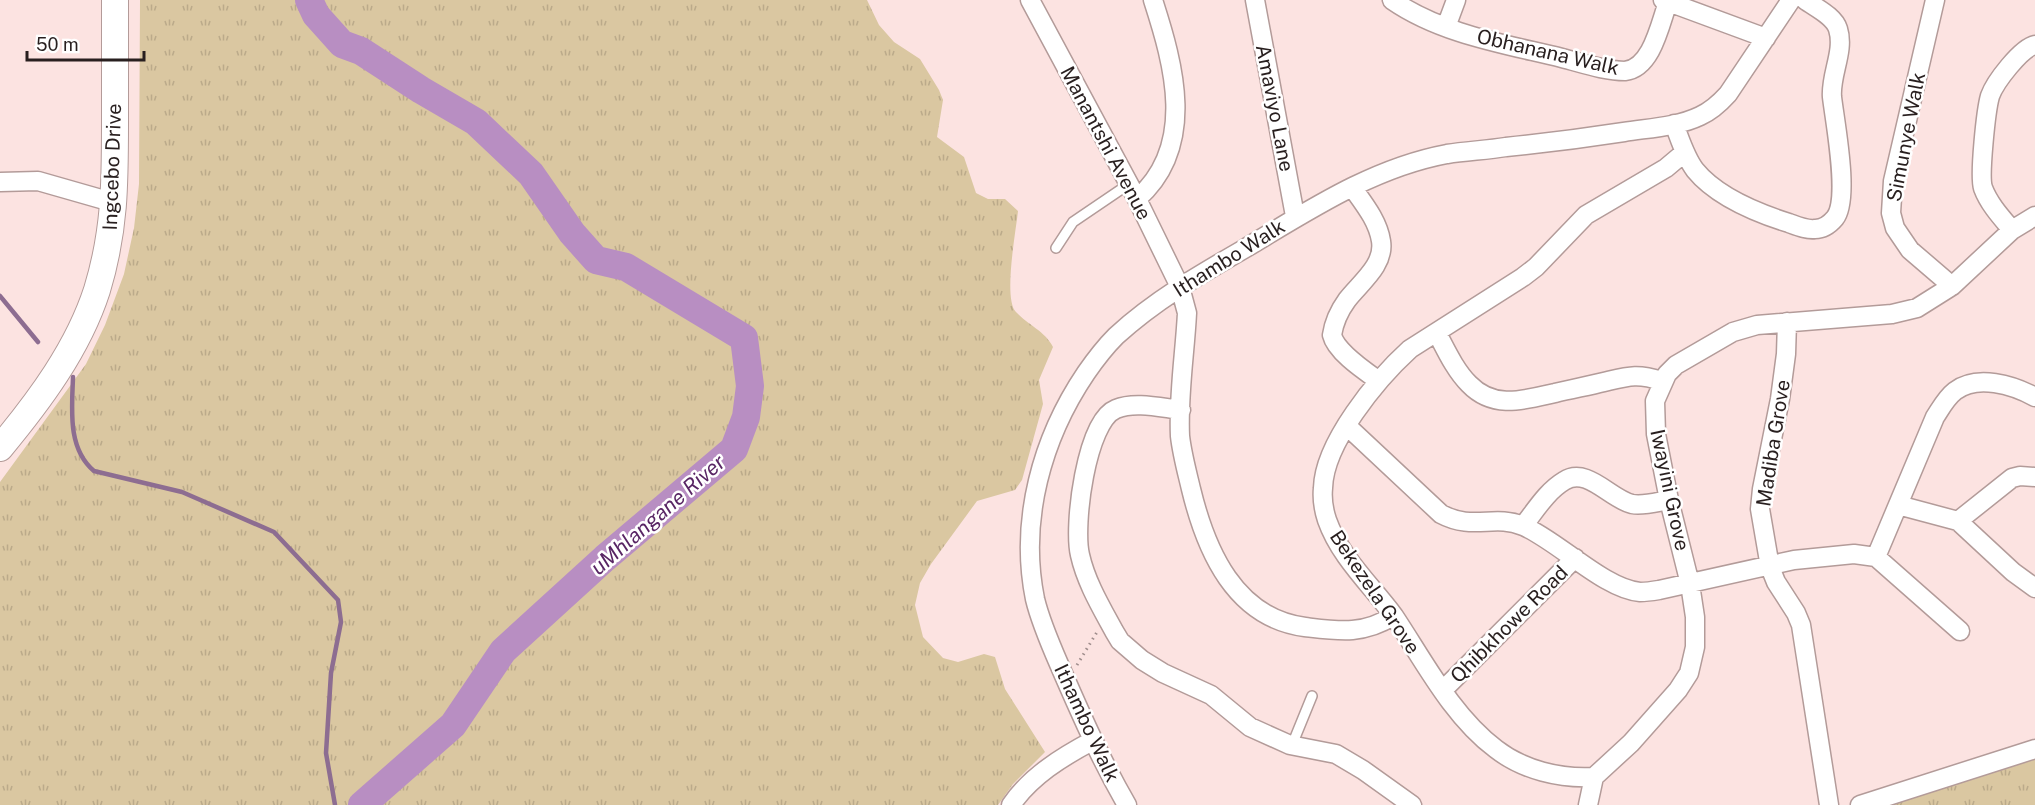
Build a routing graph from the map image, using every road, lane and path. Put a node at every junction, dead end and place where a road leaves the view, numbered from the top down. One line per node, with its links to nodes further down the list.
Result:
1 (115, 0): 19 (main road, Ingcebo Drive)
2 (1029, 0): 18 (street, Manantshi Avenue)
3 (1153, 0): 18 (street)
4 (1255, 0): 20 (street, Amaviyo Lane)
5 (1392, 0): 11 (street, Obhanana Walk)
6 (1456, 0): 11 (street)
7 (1791, 0): 12 (street, Ithambo Walk)
8 (1805, 0): 15 (street)
9 (1935, 0): 23 (street, Simunye Walk)
10 (1665, 1): 11 (street, Obhanana Walk); 12 (street)
11 (1446, 27)
12 (1766, 38): 14 (street, Ithambo Walk)
13 (2035, 45): 21 (street)
14 (1674, 124): 15 (street); 17 (street, Ithambo Walk)
15 (1685, 152): 26 (street, Bekezela Grove)
16 (0, 182): 19 (street)
17 (1352, 188): 20 (street, Ithambo Walk); 27 (street)
18 (1133, 191): 22 (lane); 24 (street, Manantshi Avenue)
19 (115, 203): 32 (main road, Ingcebo Drive)
20 (1295, 216): 24 (street, Ithambo Walk)
21 (2026, 226): 23 (street)
22 (1056, 248)
23 (1952, 286): 25 (street)
24 (1180, 287): 30 (street, Manantshi Avenue); 46 (street, Ithambo Walk)
25 (1787, 322): 28 (street); 40 (street, Madiba Grove)
26 (1437, 333): 27 (street, Bekezela Grove); 28 (street)
27 (1379, 381): 31 (street, Bekezela Grove)
28 (1662, 381): 34 (street, Iwayini Grove)
29 (2035, 397): 35 (street)
30 (1181, 410): 43 (street, Manantshi Avenue); 44 (street)
31 (1347, 426): 37 (street); 43 (street, Bekezela Grove)
32 (0, 448)
33 (2035, 477): 36 (street)
34 (1669, 500): 37 (street); 41 (street, Iwayini Grove)
35 (1898, 505): 36 (street); 38 (street)
36 (1958, 521): 42 (street)
37 (1523, 526): 39 (street)
38 (1876, 556): 40 (street); 45 (street)
39 (1575, 558): 41 (street); 47 (street, Qhibkhowe Road)
40 (1770, 567): 41 (street); 57 (street, Madiba Grove)
41 (1690, 584): 52 (street, Iwayini Grove)
42 (2035, 588)
43 (1393, 616): 47 (street, Bekezela Grove)
44 (1107, 618): 46 (path); 50 (street)
45 (1960, 631)
46 (1066, 681): 49 (street, Ithambo Walk)
47 (1443, 690): 52 (street, Bekezela Grove)
48 (1312, 696): 50 (lane)
49 (1092, 741): 53 (street); 54 (street, Ithambo Walk)
50 (1292, 745): 55 (street)
51 (2035, 749): 58 (street)
52 (1594, 777): 56 (street)
53 (1011, 805)
54 (1127, 805)
55 (1412, 805)
56 (1588, 805)
57 (1828, 805)
58 (1860, 805)

